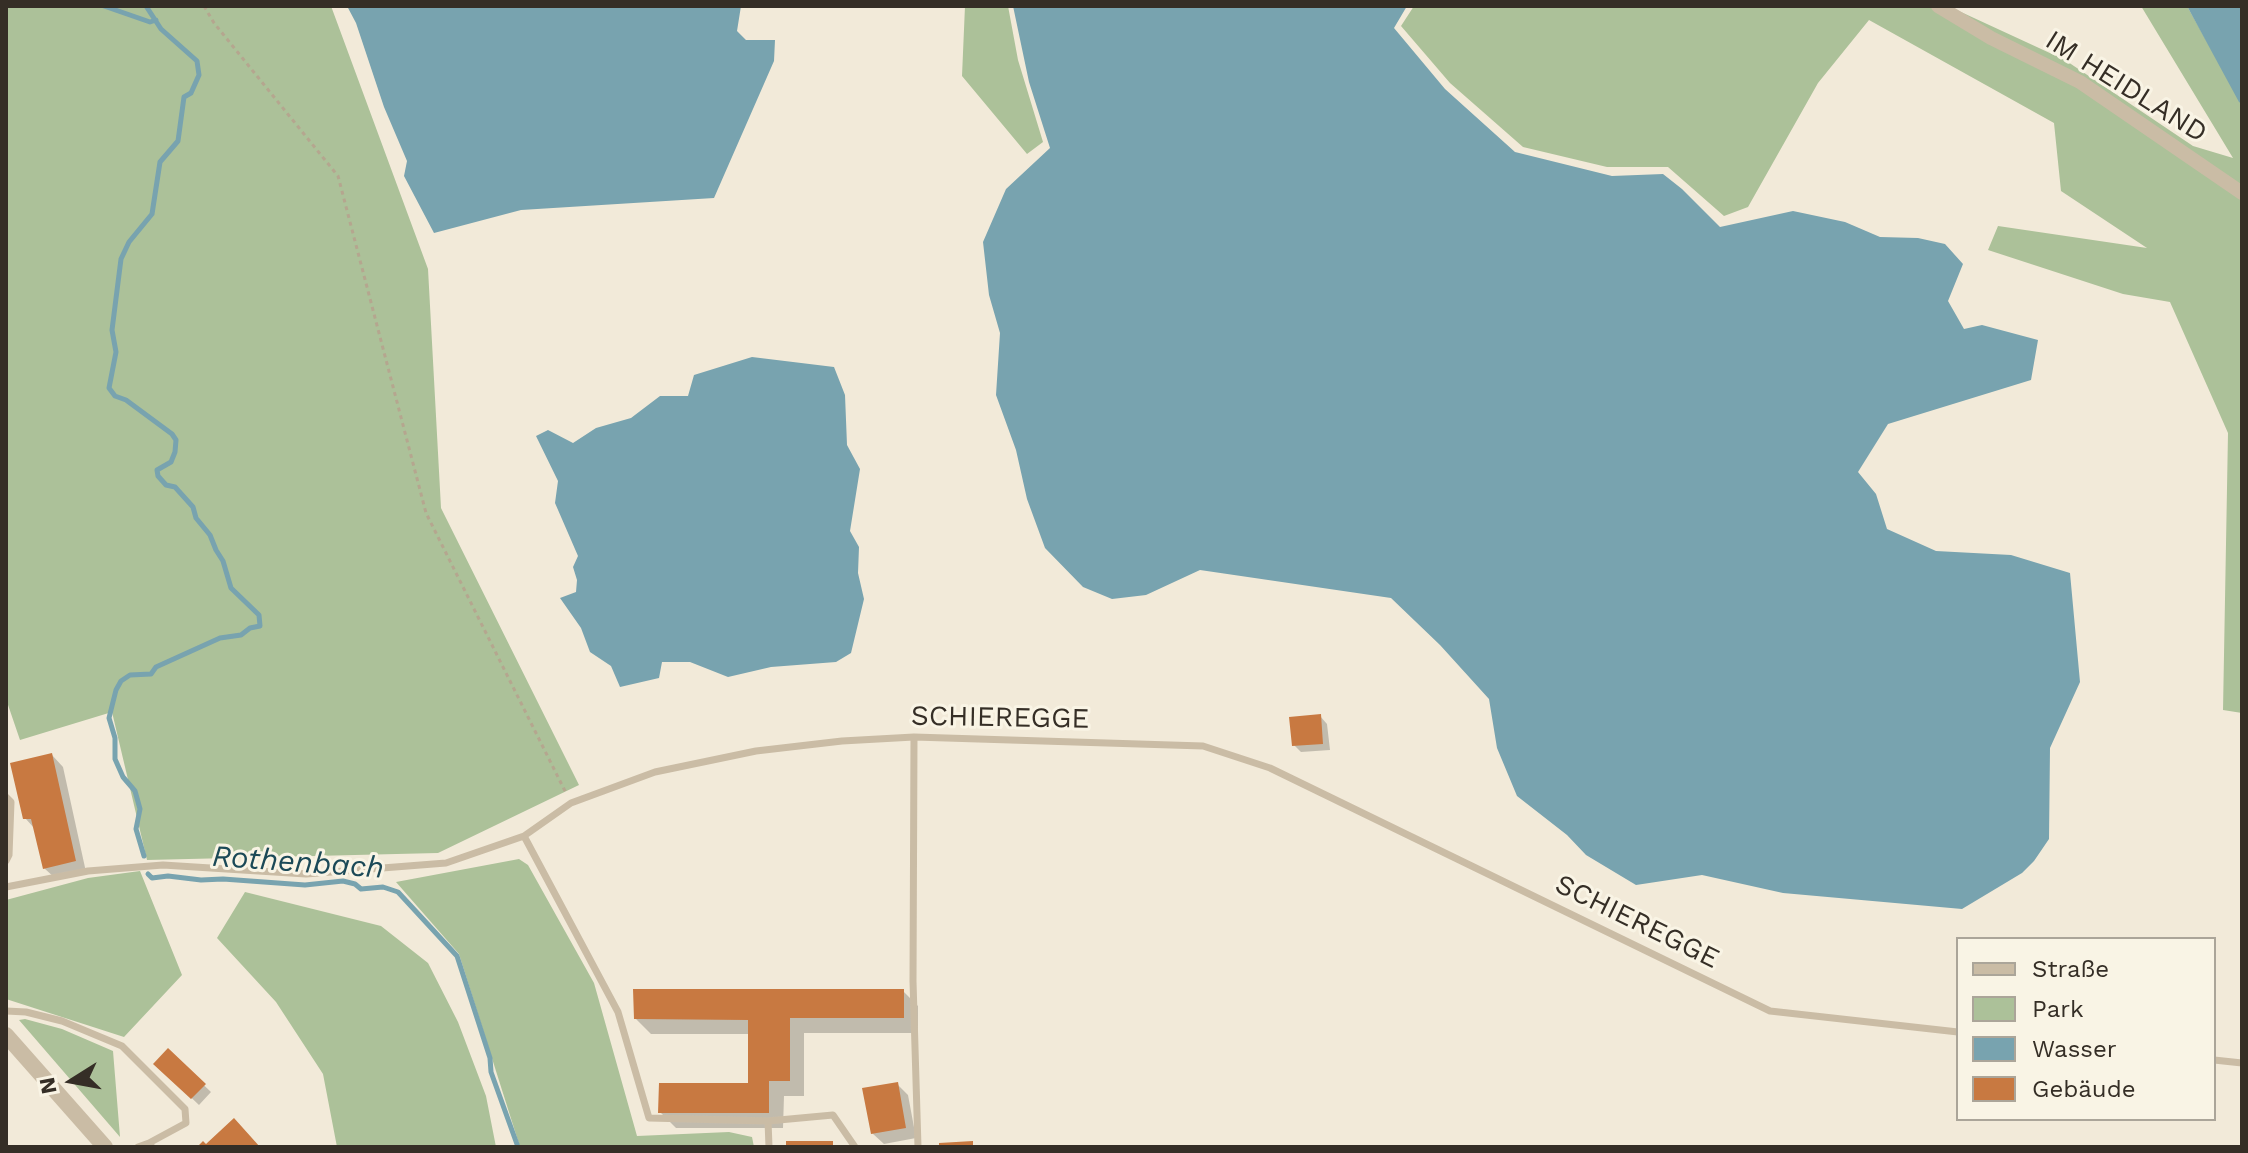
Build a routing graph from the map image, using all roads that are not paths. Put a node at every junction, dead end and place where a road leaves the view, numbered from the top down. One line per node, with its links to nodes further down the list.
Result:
1 (1938, 6): 2 (street, IM HEIDLAND)
2 (2242, 193)
3 (914, 737): 5 (lane, SCHIEREGGE); 9 (lane, SCHIEREGGE); 19 (lane)
4 (6, 797): 6 (lane)
5 (524, 836): 7 (lane, SCHIEREGGE); 13 (lane)
6 (6, 861)
7 (6, 887)
8 (6, 1011): 14 (lane)
9 (1956, 1032)
10 (6, 1035): 15 (street)
11 (2216, 1060): 12 (lane)
12 (2242, 1063)
13 (768, 1121): 17 (lane); 18 (lane)
14 (151, 1145): 16 (lane)
15 (105, 1147)
16 (138, 1147)
17 (769, 1147)
18 (855, 1147)
19 (918, 1147)

